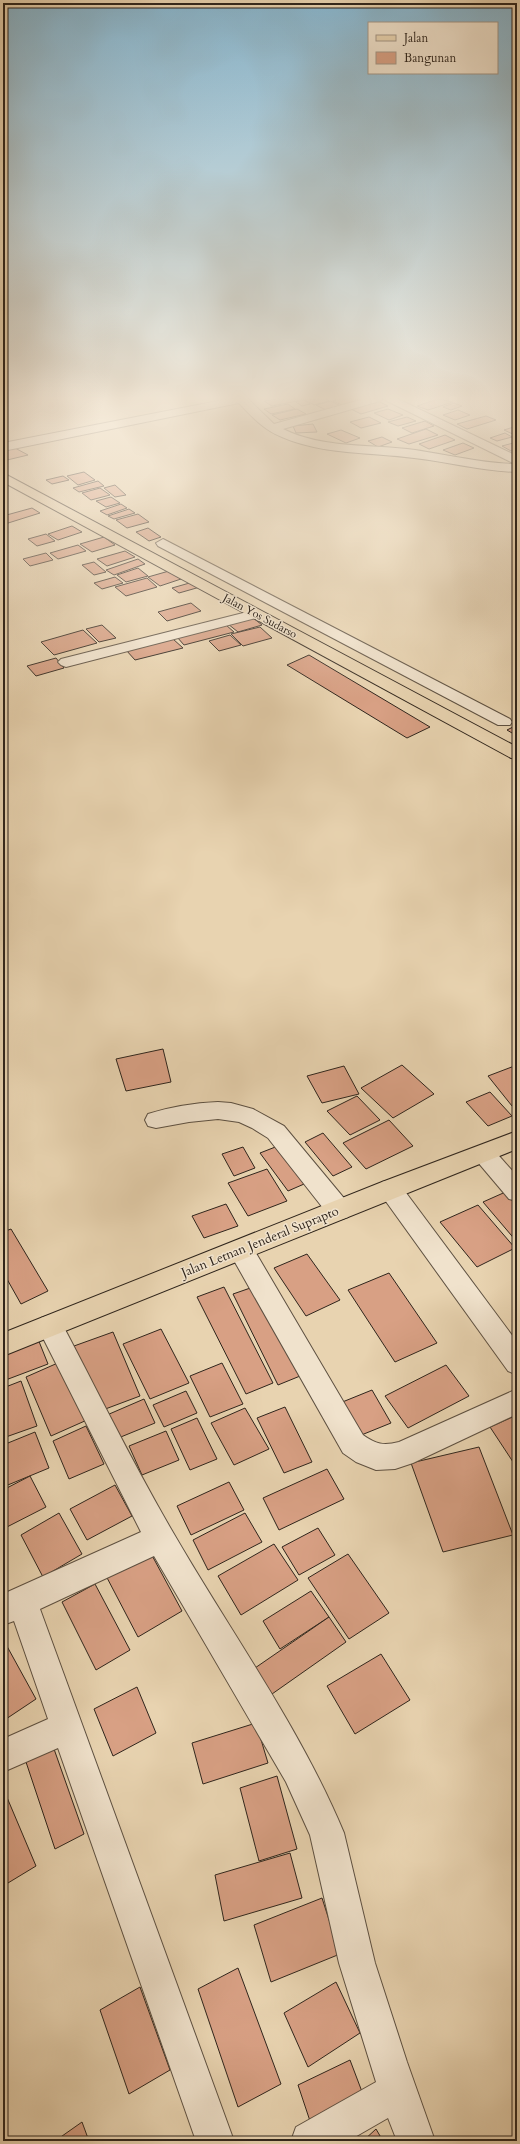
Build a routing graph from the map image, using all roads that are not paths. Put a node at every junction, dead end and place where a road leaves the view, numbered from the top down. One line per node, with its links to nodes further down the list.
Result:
1 (44, 499): 2 (main road, Jalan Yos Sudarso)
2 (152, 558): 3 (street); 4 (main road, Jalan Yos Sudarso)
3 (200, 563): 4 (street); 5 (street); 6 (street)
4 (171, 568): 5 (main road, Jalan Yos Sudarso)
5 (184, 575): 7 (main road, Jalan Yos Sudarso)
6 (260, 595): 7 (street); 9 (street)
7 (238, 604): 8 (main road, Jalan Yos Sudarso)
8 (255, 614): 10 (main road, Jalan Yos Sudarso); 12 (street)
9 (308, 620): 10 (street); 11 (street)
10 (286, 630): 13 (main road, Jalan Yos Sudarso)
11 (367, 650): 13 (street); 14 (street)
12 (66, 662)
13 (345, 662): 15 (main road, Jalan Yos Sudarso)
14 (433, 685): 15 (street); 16 (street)
15 (410, 696): 17 (main road, Jalan Yos Sudarso)
16 (511, 721): 17 (street)
17 (467, 727): 18 (main road, Jalan Yos Sudarso)
18 (517, 754)
19 (156, 1120): 24 (street)
20 (517, 1140): 21 (main road, Jalan Letnan Jenderal Suprapto)
21 (484, 1154): 22 (main road, Jalan Letnan Jenderal Suprapto); 23 (street)
22 (390, 1189): 24 (main road, Jalan Letnan Jenderal Suprapto); 28 (street)
23 (517, 1192)
24 (339, 1210): 25 (main road, Jalan Letnan Jenderal Suprapto)
25 (241, 1250): 26 (main road, Jalan Letnan Jenderal Suprapto); 29 (street)
26 (50, 1326): 27 (main road, Jalan Letnan Jenderal Suprapto); 30 (street)
27 (3, 1345)
28 (517, 1363)
29 (517, 1401)
30 (160, 1538): 31 (street); 34 (street)
31 (12, 1606): 32 (street)
32 (67, 1727): 33 (street); 35 (street)
33 (3, 1756)
34 (398, 2091): 36 (street); 37 (street)
35 (215, 2141)
36 (310, 2141)
37 (416, 2141)

